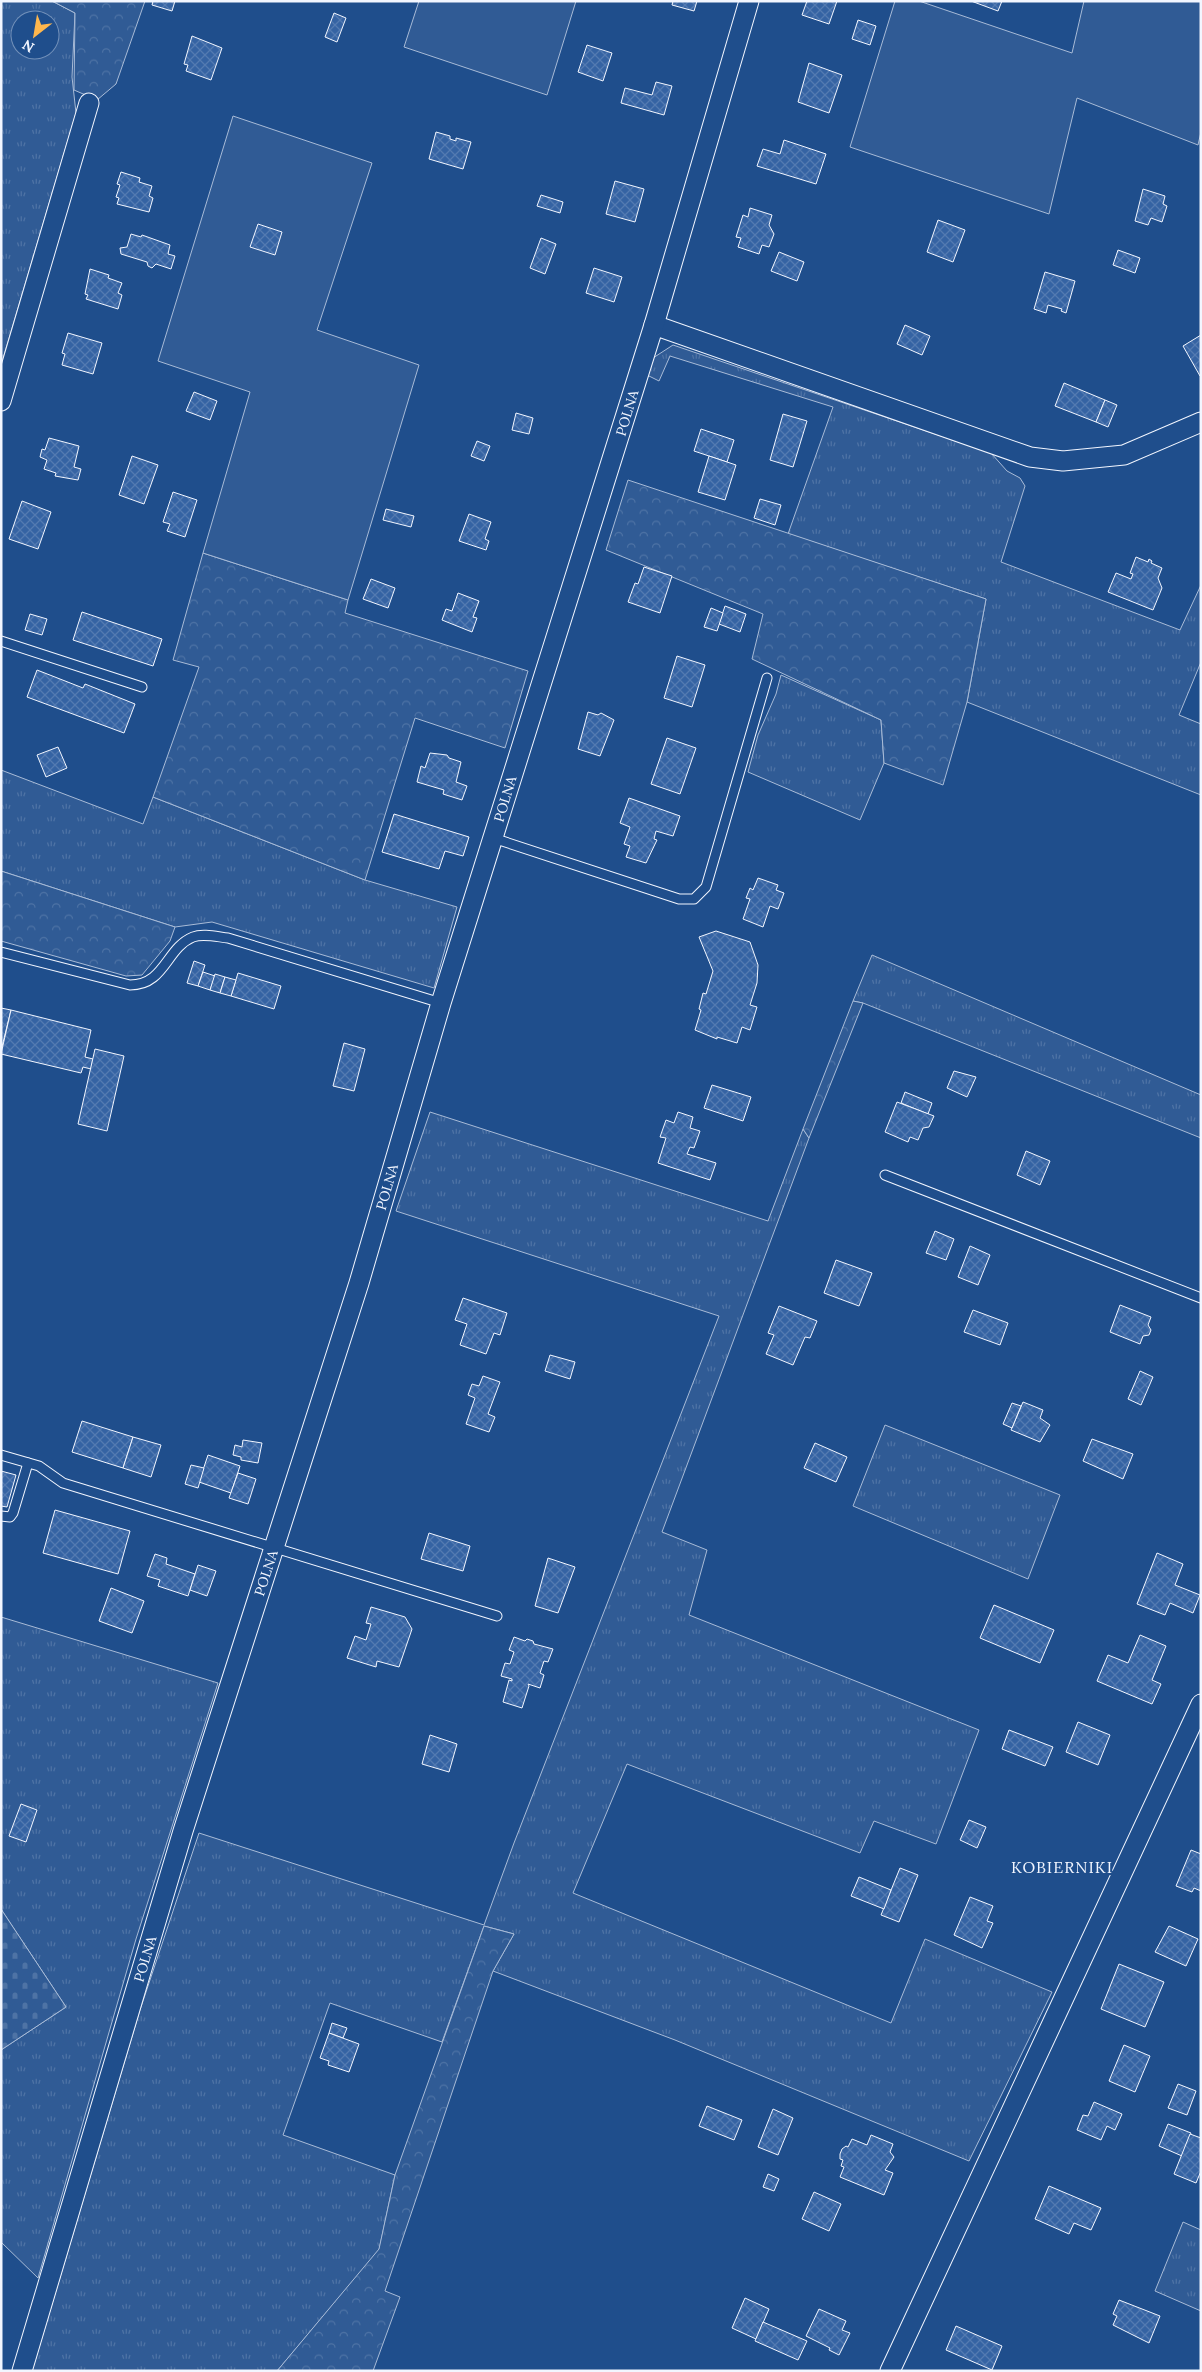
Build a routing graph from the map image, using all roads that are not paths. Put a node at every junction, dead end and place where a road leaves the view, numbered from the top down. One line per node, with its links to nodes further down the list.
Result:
1 (749, 1): 3 (street, POLNA)
2 (88, 103): 4 (street)
3 (654, 325): 5 (street); 9 (street, POLNA)
4 (1, 402)
5 (1201, 422)
6 (1, 641): 8 (lane)
7 (767, 678): 9 (lane)
8 (142, 687)
9 (493, 838): 11 (street, POLNA)
10 (1, 952): 11 (lane)
11 (441, 1003): 17 (street, POLNA)
12 (885, 1175): 13 (lane)
13 (1201, 1298)
14 (1, 1455): 15 (lane)
15 (28, 1463): 16 (lane); 17 (lane)
16 (1, 1516)
17 (274, 1546): 18 (lane); 20 (street, POLNA)
18 (497, 1616)
19 (1201, 1704): 21 (street)
20 (22, 2371)
21 (890, 2371)

